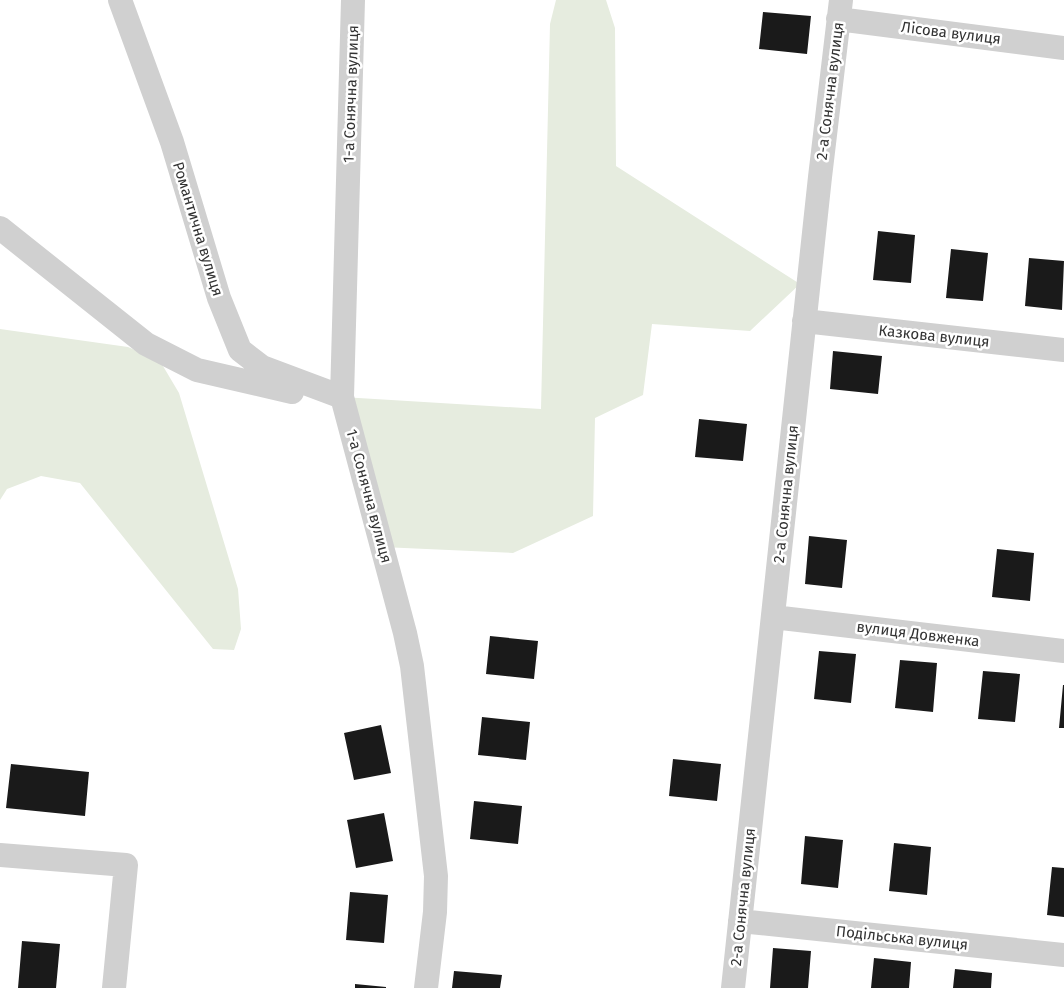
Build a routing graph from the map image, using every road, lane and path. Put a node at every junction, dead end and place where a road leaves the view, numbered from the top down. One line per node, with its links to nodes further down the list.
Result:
1 (120, 0): 8 (street, Романтична вулиця)
2 (353, 0): 8 (street, 1-а Сонячна вулиця)
3 (840, 9): 4 (street, Лісова вулиця); 6 (street, 2-а Сонячна вулиця)
4 (1064, 48)
5 (0, 228): 8 (street)
6 (804, 321): 7 (street, Казкова вулиця); 9 (street, 2-а Сонячна вулиця)
7 (1064, 350)
8 (342, 397): 15 (street, 1-а Сонячна вулиця)
9 (773, 617): 10 (street, вулиця Довженка); 12 (street, 2-а Сонячна вулиця)
10 (1064, 651)
11 (0, 855): 14 (street)
12 (740, 921): 13 (street, Подільська вулиця); 16 (street, 2-а Сонячна вулиця)
13 (1064, 955)
14 (114, 988)
15 (426, 988)
16 (733, 988)

